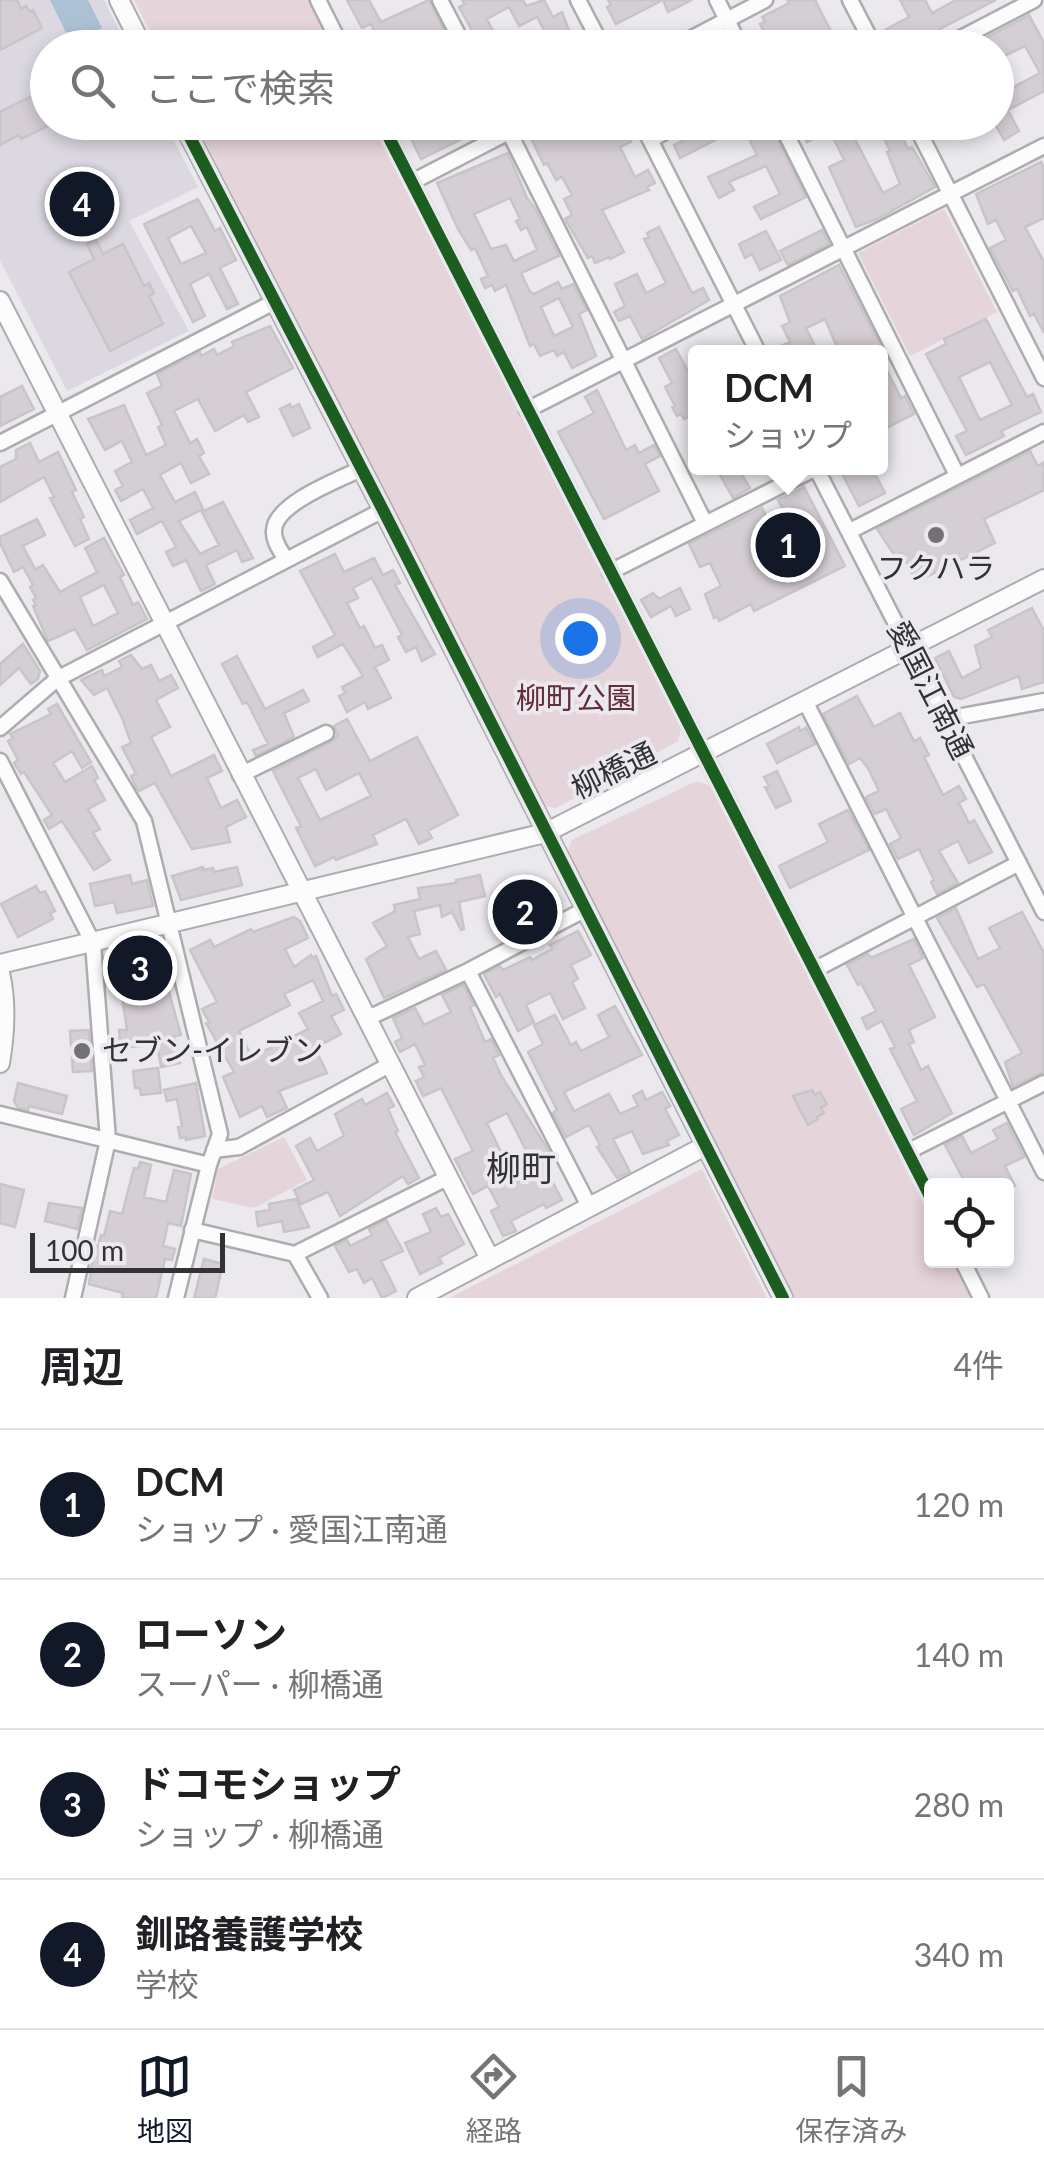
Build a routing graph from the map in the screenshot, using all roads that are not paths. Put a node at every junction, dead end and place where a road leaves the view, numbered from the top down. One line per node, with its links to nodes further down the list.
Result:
1 (119, 0): 11 (street)
2 (337, 0): 9 (street)
3 (440, 0): 13 (street)
4 (578, 0): 14 (street)
5 (717, 0): 10 (street)
6 (764, 0): 10 (street)
7 (850, 0): 17 (street)
8 (1034, 0): 18 (street)
9 (320, 4): 12 (street)
10 (727, 20): 15 (street); 16 (street)
11 (134, 30)
12 (333, 30)
13 (456, 30)
14 (593, 30)
15 (708, 30)
16 (732, 30)
17 (866, 30)
18 (976, 30)
19 (191, 140): 31 (street)
20 (391, 140): 27 (street)
21 (485, 140): 27 (street)
22 (513, 140): 34 (street)
23 (650, 140): 32 (street)
24 (789, 140): 29 (street)
25 (923, 140): 28 (street)
26 (1043, 148): 28 (street)
27 (412, 182): 36 (street)
28 (951, 194): 29 (street); 35 (street)
29 (844, 247): 32 (street); 43 (street)
30 (0, 301): 37 (street)
31 (274, 302): 37 (street); 40 (street)
32 (734, 305): 33 (street); 34 (street)
33 (754, 345)
34 (621, 360): 36 (street); 45 (street)
35 (1044, 378)
36 (527, 410): 48 (street)
37 (57, 412): 39 (street); 51 (street)
38 (1044, 432): 43 (street)
39 (0, 443)
40 (361, 469): 44 (street); 47 (street)
41 (802, 475): 45 (street)
42 (820, 475): 46 (street, 愛国江南通)
43 (958, 475): 46 (street)
44 (382, 510): 47 (street); 62 (street)
45 (706, 523): 48 (street)
46 (850, 531): 52 (street, 愛国江南通)
47 (286, 560): 51 (street)
48 (610, 572): 59 (street)
49 (1044, 579): 52 (street, 柳橋通)
50 (0, 581): 53 (street)
51 (163, 623): 53 (street); 61 (street)
52 (908, 650): 54 (street, 柳橋通); 56 (street, 愛国江南通)
53 (57, 679): 57 (street); 68 (street)
54 (805, 701): 59 (street, 柳橋通); 67 (street)
55 (1044, 701): 56 (street)
56 (946, 719): 63 (street, 愛国江南通)
57 (0, 728)
58 (326, 733): 61 (street)
59 (705, 754): 62 (street, 柳橋通); 71 (street)
60 (0, 761): 69 (street)
61 (240, 775): 64 (street)
62 (545, 833): 64 (street, 柳橋通); 65 (street)
63 (1019, 863): 66 (street, 愛国江南通); 67 (street)
64 (301, 892): 68 (street, 柳橋通); 74 (street)
65 (584, 910): 72 (street); 81 (street)
66 (1044, 912)
67 (913, 918): 71 (street); 78 (street)
68 (170, 924): 69 (street, 柳橋通); 83 (street)
69 (93, 943): 70 (street, 柳橋通); 80 (street)
70 (0, 964)
71 (814, 970): 82 (street)
72 (468, 971): 74 (street); 87 (street)
73 (0, 973): 75 (street)
74 (366, 1019): 76 (street)
75 (0, 1063)
76 (390, 1065): 83 (street); 85 (street)
77 (1044, 1082): 78 (street)
78 (1006, 1101): 82 (street); 84 (street)
79 (0, 1114): 80 (street)
80 (108, 1140): 83 (street); 92 (street)
81 (706, 1146): 87 (street); 96 (street)
82 (907, 1152): 86 (street)
83 (211, 1157): 88 (street)
84 (1044, 1172)
85 (447, 1178): 89 (street); 90 (street)
86 (924, 1185)
87 (590, 1208): 90 (street)
88 (192, 1230): 89 (street); 93 (street)
89 (296, 1254): 94 (street)
90 (490, 1259): 95 (street)
91 (966, 1268): 97 (street)
92 (73, 1298)
93 (176, 1298)
94 (320, 1298)
95 (416, 1298)
96 (783, 1298)
97 (981, 1298)

